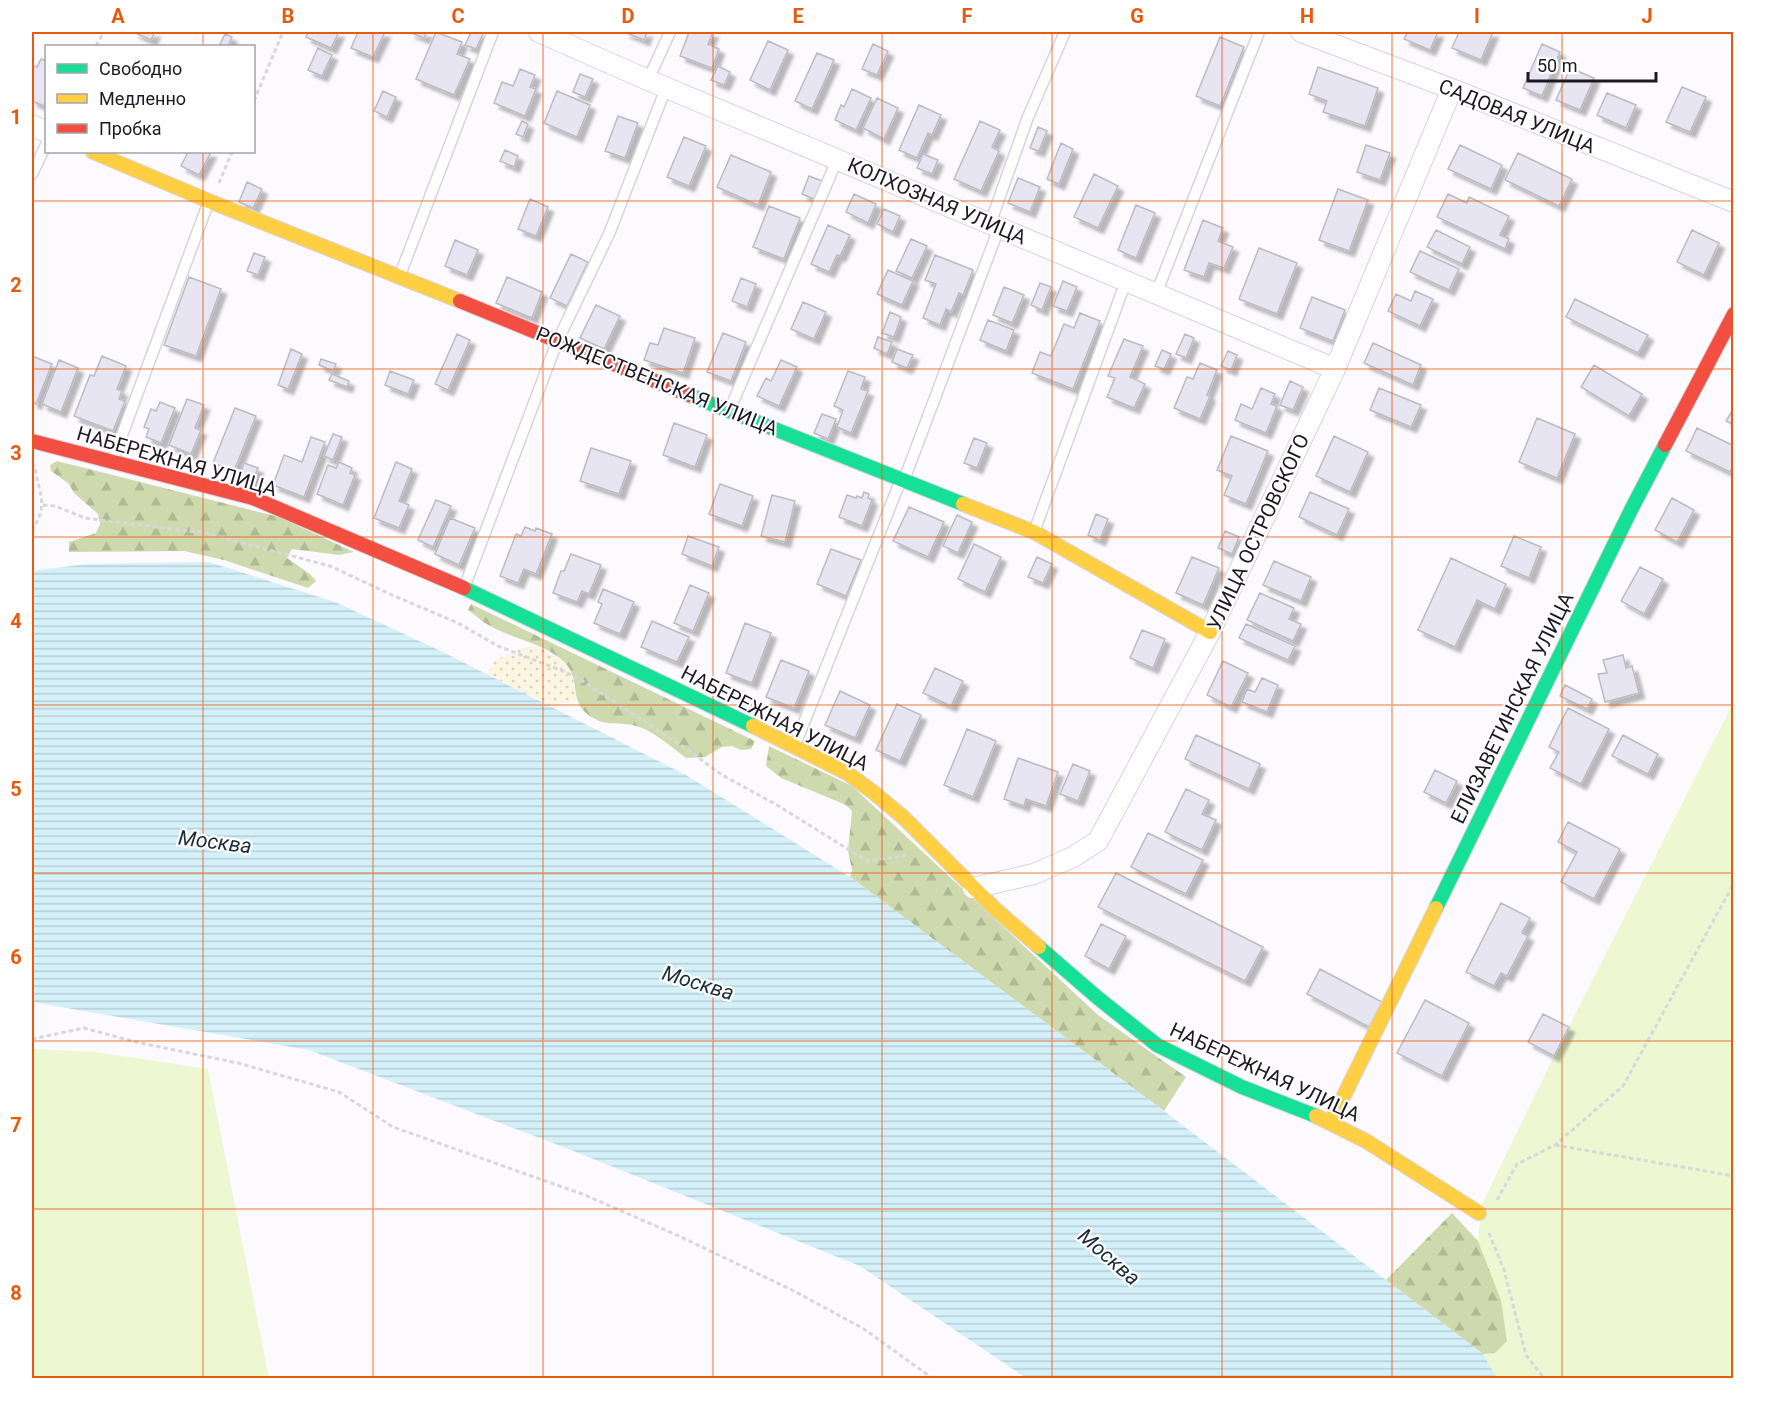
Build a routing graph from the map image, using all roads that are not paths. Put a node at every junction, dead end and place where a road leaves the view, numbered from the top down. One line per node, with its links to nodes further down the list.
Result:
1 (493, 32): 16 (lane)
2 (539, 32): 7 (street, КОЛХОЗНАЯ УЛИЦА)
3 (670, 32): 7 (lane)
4 (1065, 32): 15 (lane)
5 (1259, 32): 18 (lane)
6 (1301, 32): 8 (street, САДОВАЯ УЛИЦА)
7 (657, 84): 11 (street, КОЛХОЗНАЯ УЛИЦА); 20 (lane)
8 (1452, 89): 14 (street, САДОВАЯ УЛИЦА); 21 (street, УЛИЦА ОСТРОВСКОГО)
9 (45, 147): 12 (lane)
10 (95, 153): 13 (street, РОЖДЕСТВЕНСКАЯ УЛИЦА)
11 (837, 160): 15 (street, КОЛХОЗНАЯ УЛИЦА); 22 (lane)
12 (32, 174)
13 (209, 201): 16 (street, РОЖДЕСТВЕНСКАЯ УЛИЦА); 24 (lane)
14 (1734, 202)
15 (995, 226): 17 (street, КОЛХОЗНАЯ УЛИЦА); 25 (lane)
16 (400, 276): 20 (street, РОЖДЕСТВЕНСКАЯ УЛИЦА)
17 (1126, 281): 18 (street, КОЛХОЗНАЯ УЛИЦА); 26 (lane)
18 (1156, 294): 21 (street, КОЛХОЗНАЯ УЛИЦА)
19 (1734, 314): 31 (street, ЕЛИЗАВЕТИНСКАЯ УЛИЦА)
20 (557, 342): 22 (street, РОЖДЕСТВЕНСКАЯ УЛИЦА); 27 (lane)
21 (1335, 369): 28 (street, УЛИЦА ОСТРОВСКОГО)
22 (730, 410): 25 (street, РОЖДЕСТВЕНСКАЯ УЛИЦА)
23 (34, 442): 24 (street, НАБЕРЕЖНАЯ УЛИЦА)
24 (112, 462): 27 (street, НАБЕРЕЖНАЯ УЛИЦА)
25 (904, 480): 26 (street, РОЖДЕСТВЕНСКАЯ УЛИЦА); 29 (lane)
26 (1034, 532): 28 (street, РОЖДЕСТВЕНСКАЯ УЛИЦА)
27 (464, 588): 29 (street, НАБЕРЕЖНАЯ УЛИЦА)
28 (1210, 632): 30 (street, УЛИЦА ОСТРОВСКОГО)
29 (794, 746): 30 (street, НАБЕРЕЖНАЯ УЛИЦА)
30 (973, 888): 31 (street, НАБЕРЕЖНАЯ УЛИЦА)
31 (1331, 1122): 32 (street, НАБЕРЕЖНАЯ УЛИЦА)
32 (1479, 1214)

